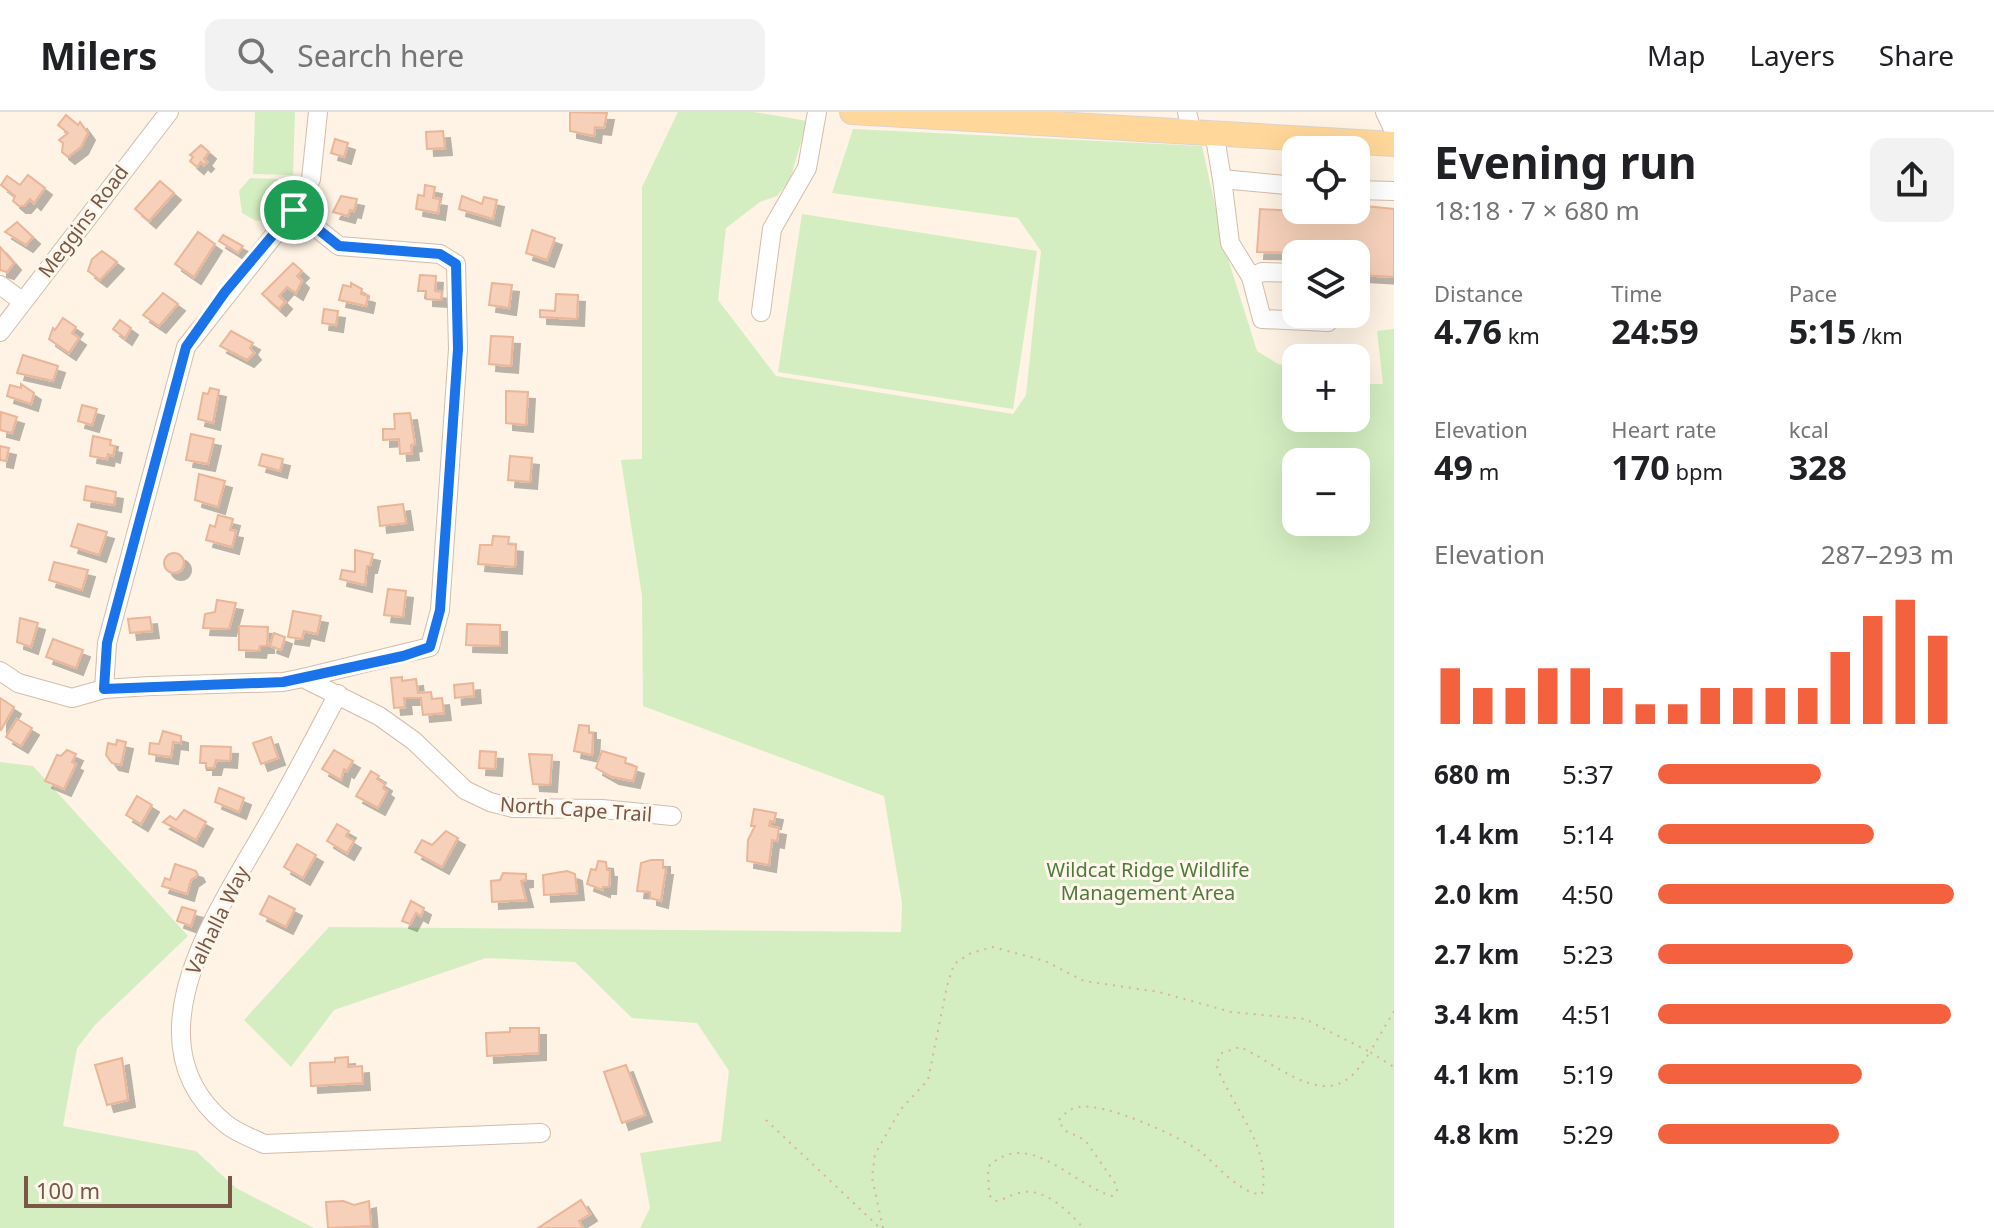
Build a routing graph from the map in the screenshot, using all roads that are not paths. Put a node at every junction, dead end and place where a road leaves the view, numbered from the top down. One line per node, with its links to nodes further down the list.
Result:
1 (169, 112): 17 (street, Meggins Road)
2 (318, 112): 13 (street)
3 (817, 112): 18 (street)
4 (852, 112): 6 (main road)
5 (1385, 112): 7 (street)
6 (1198, 125): 8 (main road); 9 (street)
7 (1394, 131)
8 (1394, 144)
9 (1222, 179): 10 (street); 15 (street)
10 (1282, 185)
11 (1370, 190): 12 (street)
12 (1394, 191)
13 (294, 210): 22 (street); 23 (street)
14 (1282, 273): 15 (street)
15 (1251, 277): 19 (street)
16 (0, 285): 17 (street)
17 (22, 301): 20 (street, Meggins Road)
18 (761, 312)
19 (1282, 320)
20 (0, 332)
21 (0, 671): 23 (street)
22 (303, 678): 23 (street); 24 (street, North Cape Trail)
23 (104, 689)
24 (338, 694): 25 (street, North Cape Trail); 26 (street, Valhalla Way)
25 (672, 816)
26 (541, 1133)

